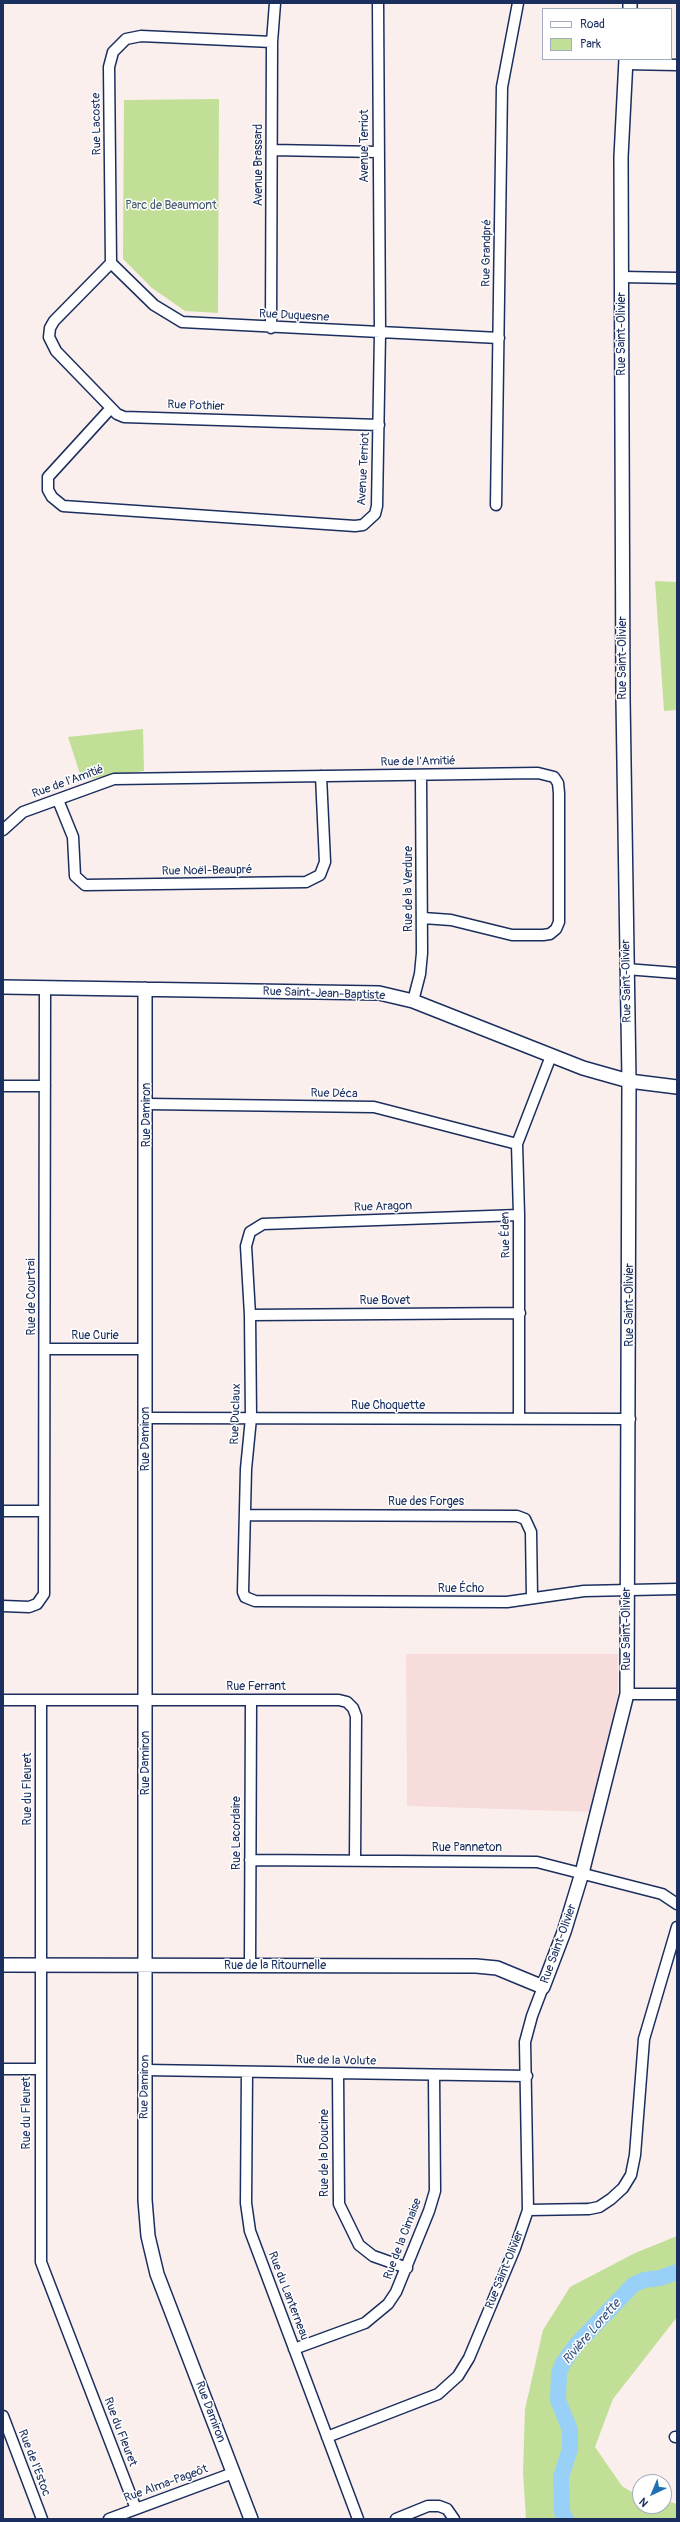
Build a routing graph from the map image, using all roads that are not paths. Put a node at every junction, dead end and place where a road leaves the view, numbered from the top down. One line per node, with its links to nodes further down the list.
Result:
1 (275, 3): 4 (street, Avenue Brassard)
2 (378, 3): 8 (street, Avenue Terriot)
3 (518, 3): 14 (street, Rue Grandpré)
4 (272, 42): 7 (street, Avenue Brassard); 9 (street, Rue Lacoste)
5 (625, 62): 6 (street); 10 (street, Rue Saint-Olivier)
6 (677, 65)
7 (272, 150): 8 (street); 12 (street, Avenue Brassard)
8 (378, 152): 13 (street, Avenue Terriot)
9 (111, 263): 12 (street, Rue Duquesne); 15 (street, Rue Pothier)
10 (622, 277): 11 (street); 23 (street, Rue Saint-Olivier)
11 (677, 278)
12 (271, 328): 13 (street, Rue Duquesne)
13 (380, 333): 14 (street, Rue Duquesne); 16 (street, Avenue Terriot)
14 (499, 338): 17 (street, Rue Grandpré)
15 (111, 408): 16 (street, Rue Pothier); 16 (street, Avenue Terriot)
16 (379, 426)
17 (496, 505)
18 (421, 775): 19 (street, Rue de l'Amitié); 22 (street, Rue de la Verdure); 22 (street, Rue de l'Amitié)
19 (321, 776): 20 (street, Rue de l'Amitié); 20 (street, Rue Noël-Beaupré)
20 (58, 800): 21 (street, Rue de l'Amitié)
21 (3, 830)
22 (423, 918): 28 (street, Rue de la Verdure)
23 (626, 969): 24 (street); 30 (street, Rue Saint-Olivier)
24 (677, 973)
25 (3, 987): 26 (street, Rue Saint-Jean-Baptiste)
26 (45, 988): 27 (street, Rue Saint-Jean-Baptiste); 32 (street, Rue de Courtrai)
27 (146, 989): 28 (street, Rue Saint-Jean-Baptiste); 34 (street, Rue Damiron)
28 (413, 1001): 29 (street, Rue Saint-Jean-Baptiste)
29 (551, 1056): 30 (street, Rue Saint-Jean-Baptiste); 35 (street, Rue Éden)
30 (630, 1080): 33 (street, Rue Saint-Jean-Baptiste); 45 (street, Rue Saint-Olivier)
31 (3, 1086): 32 (street)
32 (45, 1086): 40 (street, Rue de Courtrai)
33 (677, 1087)
34 (147, 1104): 35 (street, Rue Déca); 41 (street, Rue Damiron)
35 (517, 1144): 36 (street, Rue Éden)
36 (519, 1215): 37 (street, Rue Aragon); 38 (street, Rue Éden)
37 (250, 1232): 39 (street, Rue Duclaux)
38 (520, 1313): 39 (street, Rue Bovet); 44 (street, Rue Éden)
39 (250, 1315): 43 (street, Rue Duclaux)
40 (45, 1349): 41 (street, Rue Curie); 47 (street, Rue de Courtrai)
41 (146, 1349): 42 (street, Rue Damiron)
42 (146, 1418): 43 (street, Rue Choquette); 59 (street, Rue Damiron)
43 (251, 1418): 44 (street, Rue Choquette); 48 (street, Rue Duclaux)
44 (520, 1419): 45 (street, Rue Choquette)
45 (630, 1419): 50 (street, Rue Saint-Olivier)
46 (3, 1511): 47 (street)
47 (44, 1511): 53 (street, Rue de Courtrai)
48 (245, 1515): 51 (street, Rue Duclaux); 52 (street, Rue des Forges)
49 (677, 1589): 50 (street, Rue Écho)
50 (627, 1590): 52 (street, Rue Écho); 54 (street, Rue Saint-Olivier)
51 (246, 1597): 52 (street, Rue Écho)
52 (532, 1597)
53 (3, 1606)
54 (627, 1694): 55 (street); 62 (street, Rue Saint-Olivier)
55 (677, 1694)
56 (3, 1700): 57 (street, Rue Ferrant)
57 (41, 1700): 59 (street, Rue Ferrant); 66 (street, Rue du Fleuret)
58 (251, 1700): 59 (street, Rue Ferrant); 60 (street, Rue Lacordaire); 61 (street, Rue Ferrant)
59 (146, 1701): 67 (street, Rue Damiron)
60 (250, 1860): 61 (street, Rue Panneton); 68 (street, Rue Lacordaire)
61 (355, 1860): 62 (street, Rue Panneton)
62 (582, 1873): 63 (street, Rue Panneton); 69 (street, Rue Saint-Olivier)
63 (677, 1904)
64 (677, 1927): 77 (street)
65 (3, 1965): 66 (street, Rue de la Ritournelle)
66 (41, 1965): 67 (street, Rue de la Ritournelle); 71 (street, Rue du Fleuret)
67 (146, 1965): 68 (street, Rue de la Ritournelle); 72 (street, Rue Damiron)
68 (250, 1966): 69 (street, Rue de la Ritournelle)
69 (543, 1987): 76 (street, Rue Saint-Olivier)
70 (3, 2069): 71 (street)
71 (40, 2069): 83 (street, Rue du Fleuret)
72 (145, 2070): 73 (street, Rue de la Volute); 82 (street, Rue Damiron)
73 (246, 2072): 74 (street, Rue de la Volute); 79 (street, Rue du Lanterneau)
74 (338, 2074): 75 (street, Rue de la Volute); 78 (street, Rue de la Doucine)
75 (434, 2076): 76 (street, Rue de la Volute); 78 (street, Rue de la Cimaise)
76 (527, 2076): 77 (street, Rue Saint-Olivier)
77 (528, 2210): 81 (street, Rue Saint-Olivier)
78 (407, 2268): 79 (street, Rue de la Cimaise)
79 (294, 2349): 81 (street, Rue du Lanterneau)
80 (3, 2416): 84 (street, Rue de l'Estoc)
81 (327, 2437): 87 (street, Rue du Lanterneau)
82 (233, 2473): 83 (street, Rue Alma-Pageôt); 86 (street, Rue Damiron)
83 (136, 2509): 85 (street, Rue Alma-Pageôt)
84 (42, 2519)
85 (109, 2519)
86 (250, 2519)
87 (358, 2519)
88 (396, 2519): 89 (street)
89 (454, 2519)

